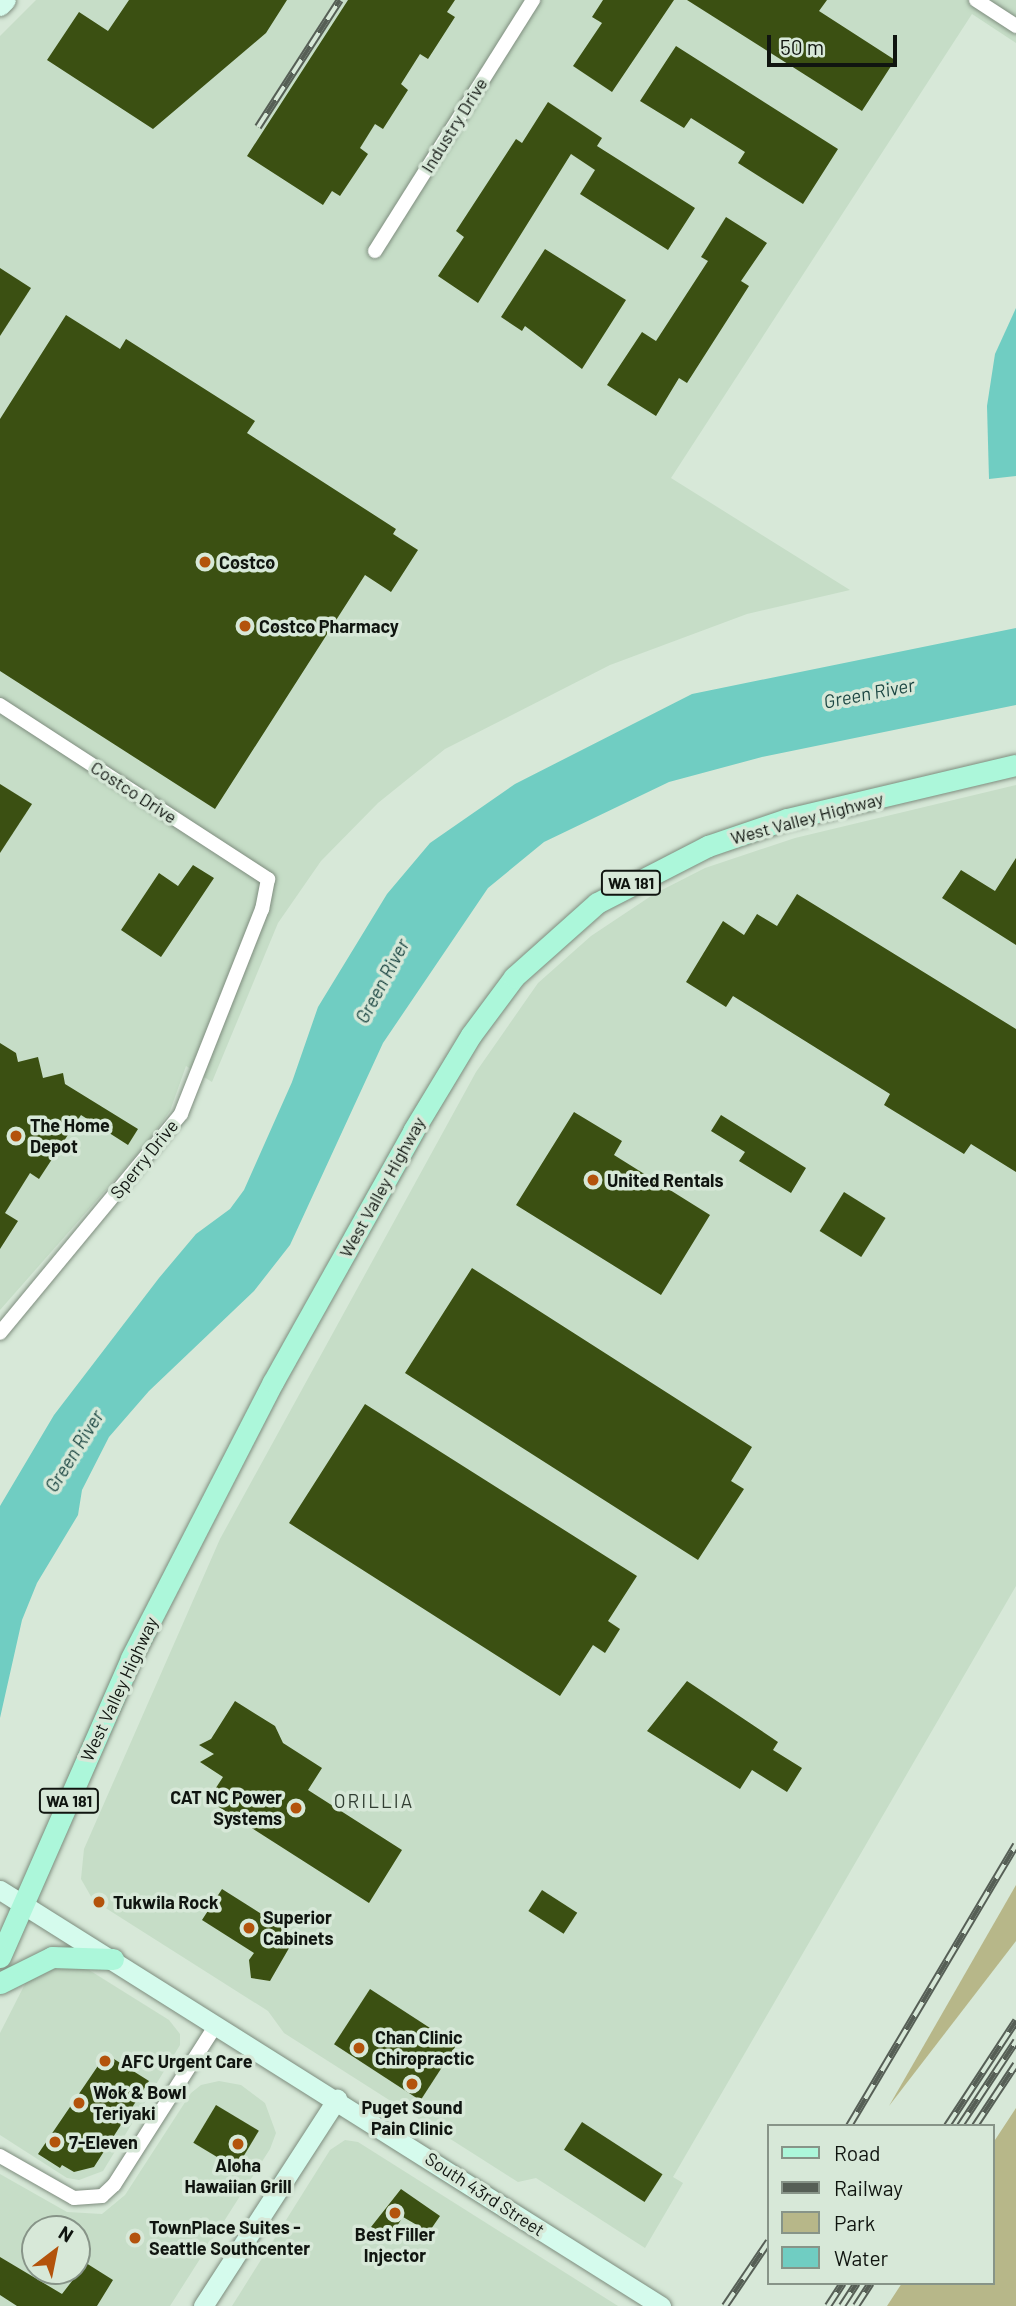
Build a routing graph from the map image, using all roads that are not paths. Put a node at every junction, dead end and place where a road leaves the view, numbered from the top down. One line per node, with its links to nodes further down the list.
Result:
1 (6, 0): 4 (main road)
2 (533, 0): 6 (street, Industry Drive)
3 (976, 0): 5 (street)
4 (0, 6)
5 (1016, 26)
6 (374, 251)
7 (0, 705): 9 (street, Costco Drive)
8 (1016, 765): 12 (main road, West Valley Highway / WA 181)
9 (268, 879): 10 (street, Sperry Drive)
10 (0, 1333)
11 (0, 1890): 12 (main road, South 43rd Street)
12 (24, 1906): 13 (main road, WA 181); 14 (main road, South 43rd Street)
13 (0, 1957)
14 (113, 1959): 15 (main road); 16 (main road, South 43rd Street)
15 (0, 1983)
16 (216, 2025): 17 (main road, South 43rd Street); 18 (street)
17 (337, 2099): 19 (main road); 20 (main road, South 43rd Street)
18 (0, 2156)
19 (203, 2306)
20 (661, 2306)

